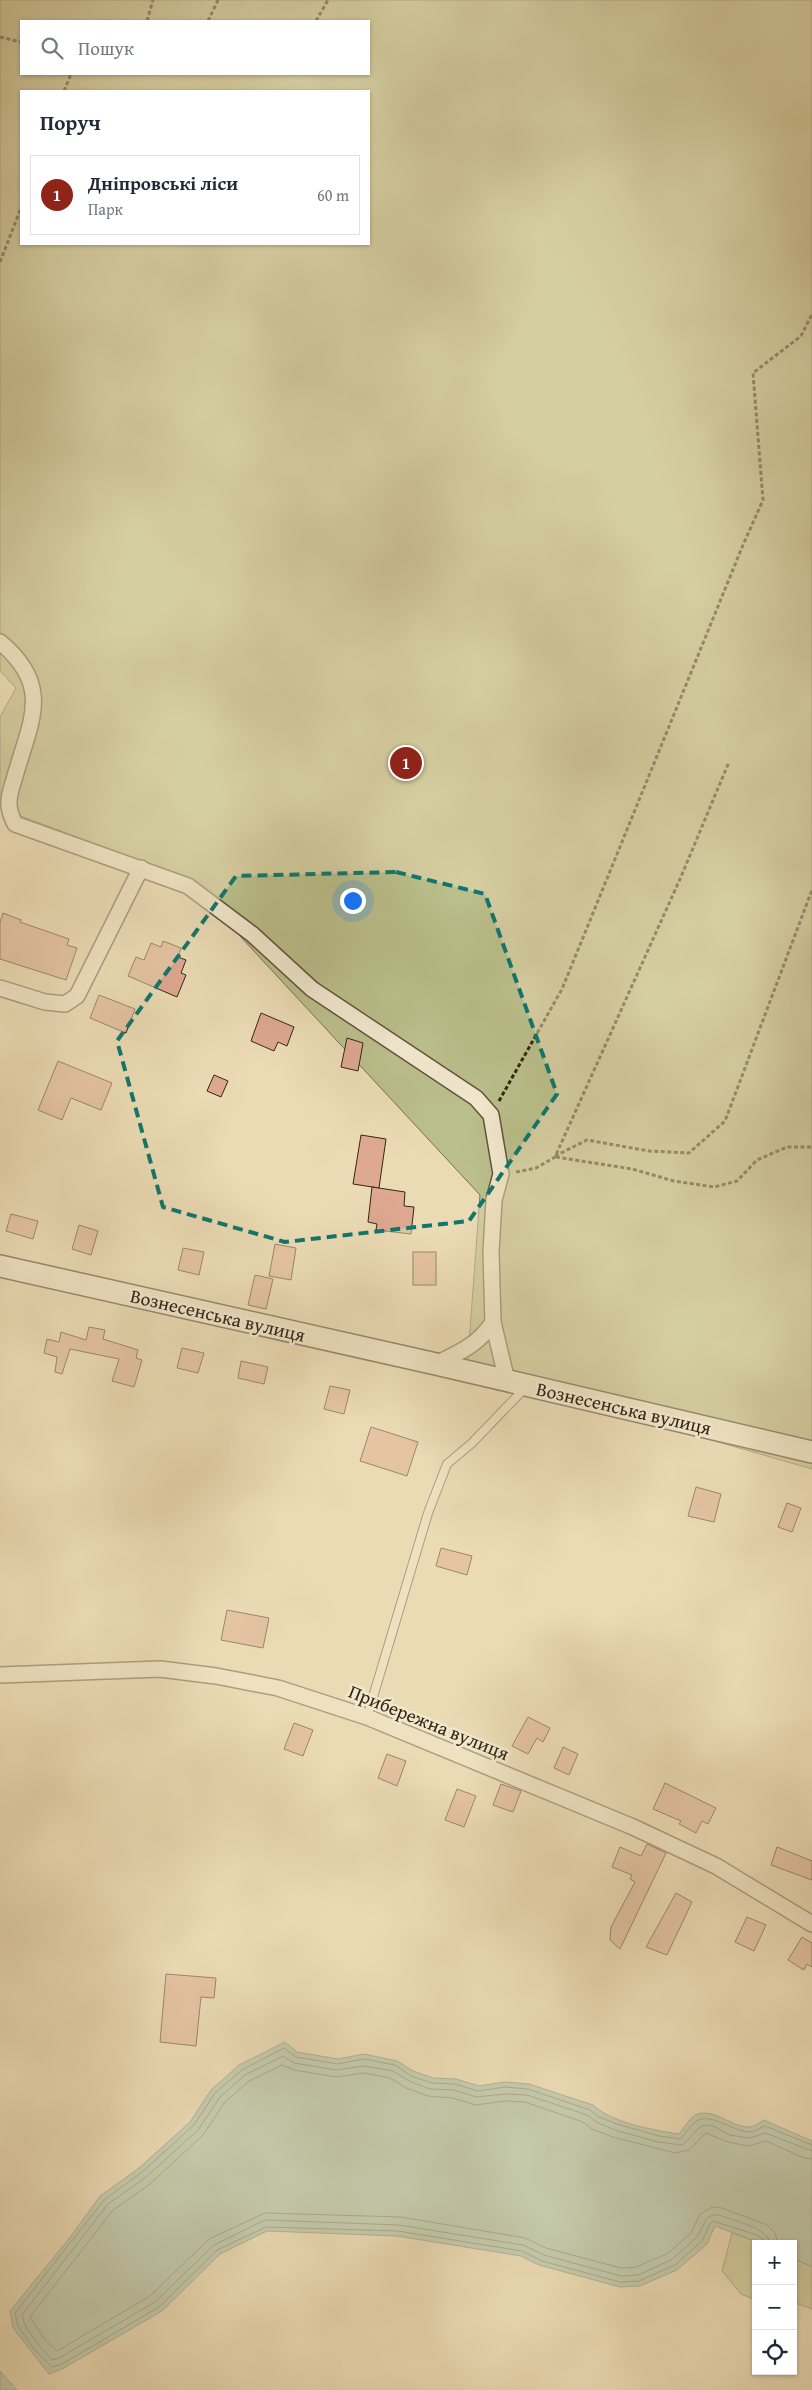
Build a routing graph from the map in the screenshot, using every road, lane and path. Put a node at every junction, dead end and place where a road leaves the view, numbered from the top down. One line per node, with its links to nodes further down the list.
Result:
1 (153, 0): 4 (path)
2 (218, 0): 5 (path)
3 (328, 0): 6 (path)
4 (147, 20)
5 (208, 20)
6 (317, 20)
7 (0, 37): 8 (path)
8 (20, 42)
9 (70, 75): 10 (path)
10 (64, 90)
11 (20, 211): 12 (path)
12 (0, 262)
13 (812, 314): 19 (path)
14 (0, 642): 16 (street)
15 (729, 762): 21 (path)
16 (140, 868): 18 (street); 19 (street)
17 (812, 890): 21 (path)
18 (0, 988)
19 (491, 1115): 22 (street)
20 (812, 1147): 21 (path)
21 (555, 1157): 22 (path)
22 (501, 1174): 24 (street)
23 (0, 1266): 25 (main road, Вознесенська вулиця)
24 (493, 1322): 25 (street); 26 (street)
25 (436, 1364): 26 (main road, Вознесенська вулиця)
26 (507, 1381): 27 (main road, Вознесенська вулиця)
27 (527, 1386): 28 (main road, Вознесенська вулиця); 30 (lane)
28 (812, 1452)
29 (0, 1674): 30 (street, Прибережна вулиця)
30 (368, 1717): 31 (street, Прибережна вулиця)
31 (812, 1924)

